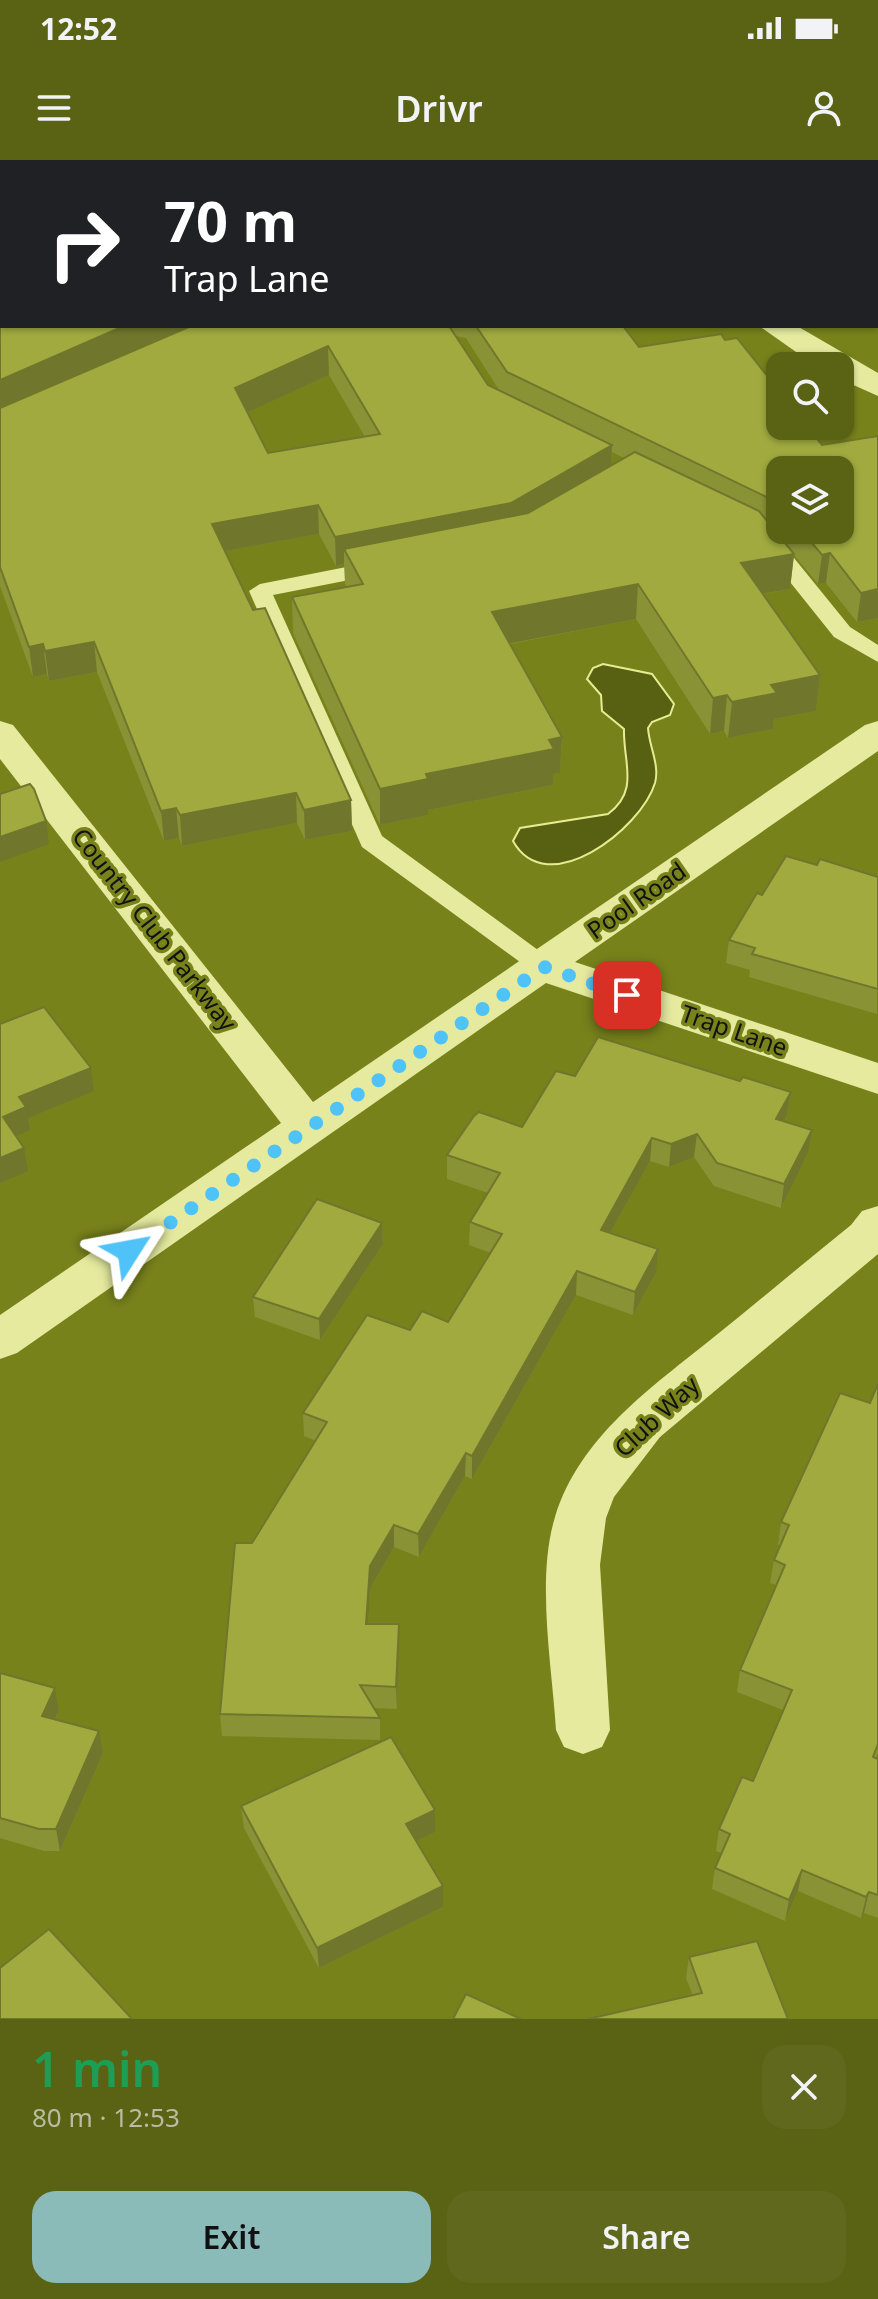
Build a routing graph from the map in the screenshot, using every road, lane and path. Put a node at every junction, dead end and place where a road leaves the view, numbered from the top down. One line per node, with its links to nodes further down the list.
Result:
1 (778, 328): 2 (street)
2 (817, 352)
3 (854, 374): 4 (street)
4 (878, 386)
5 (743, 529): 7 (lane)
6 (409, 562): 10 (lane)
7 (878, 655)
8 (0, 733): 12 (street, Country Club Parkway)
9 (878, 733): 10 (street, Pool Road)
10 (544, 967): 11 (street, Trap Lane); 12 (street, Pool Road)
11 (878, 1079)
12 (309, 1128): 14 (street, Pool Road)
13 (878, 1223): 15 (street, Club Way)
14 (0, 1340)
15 (583, 1730)

